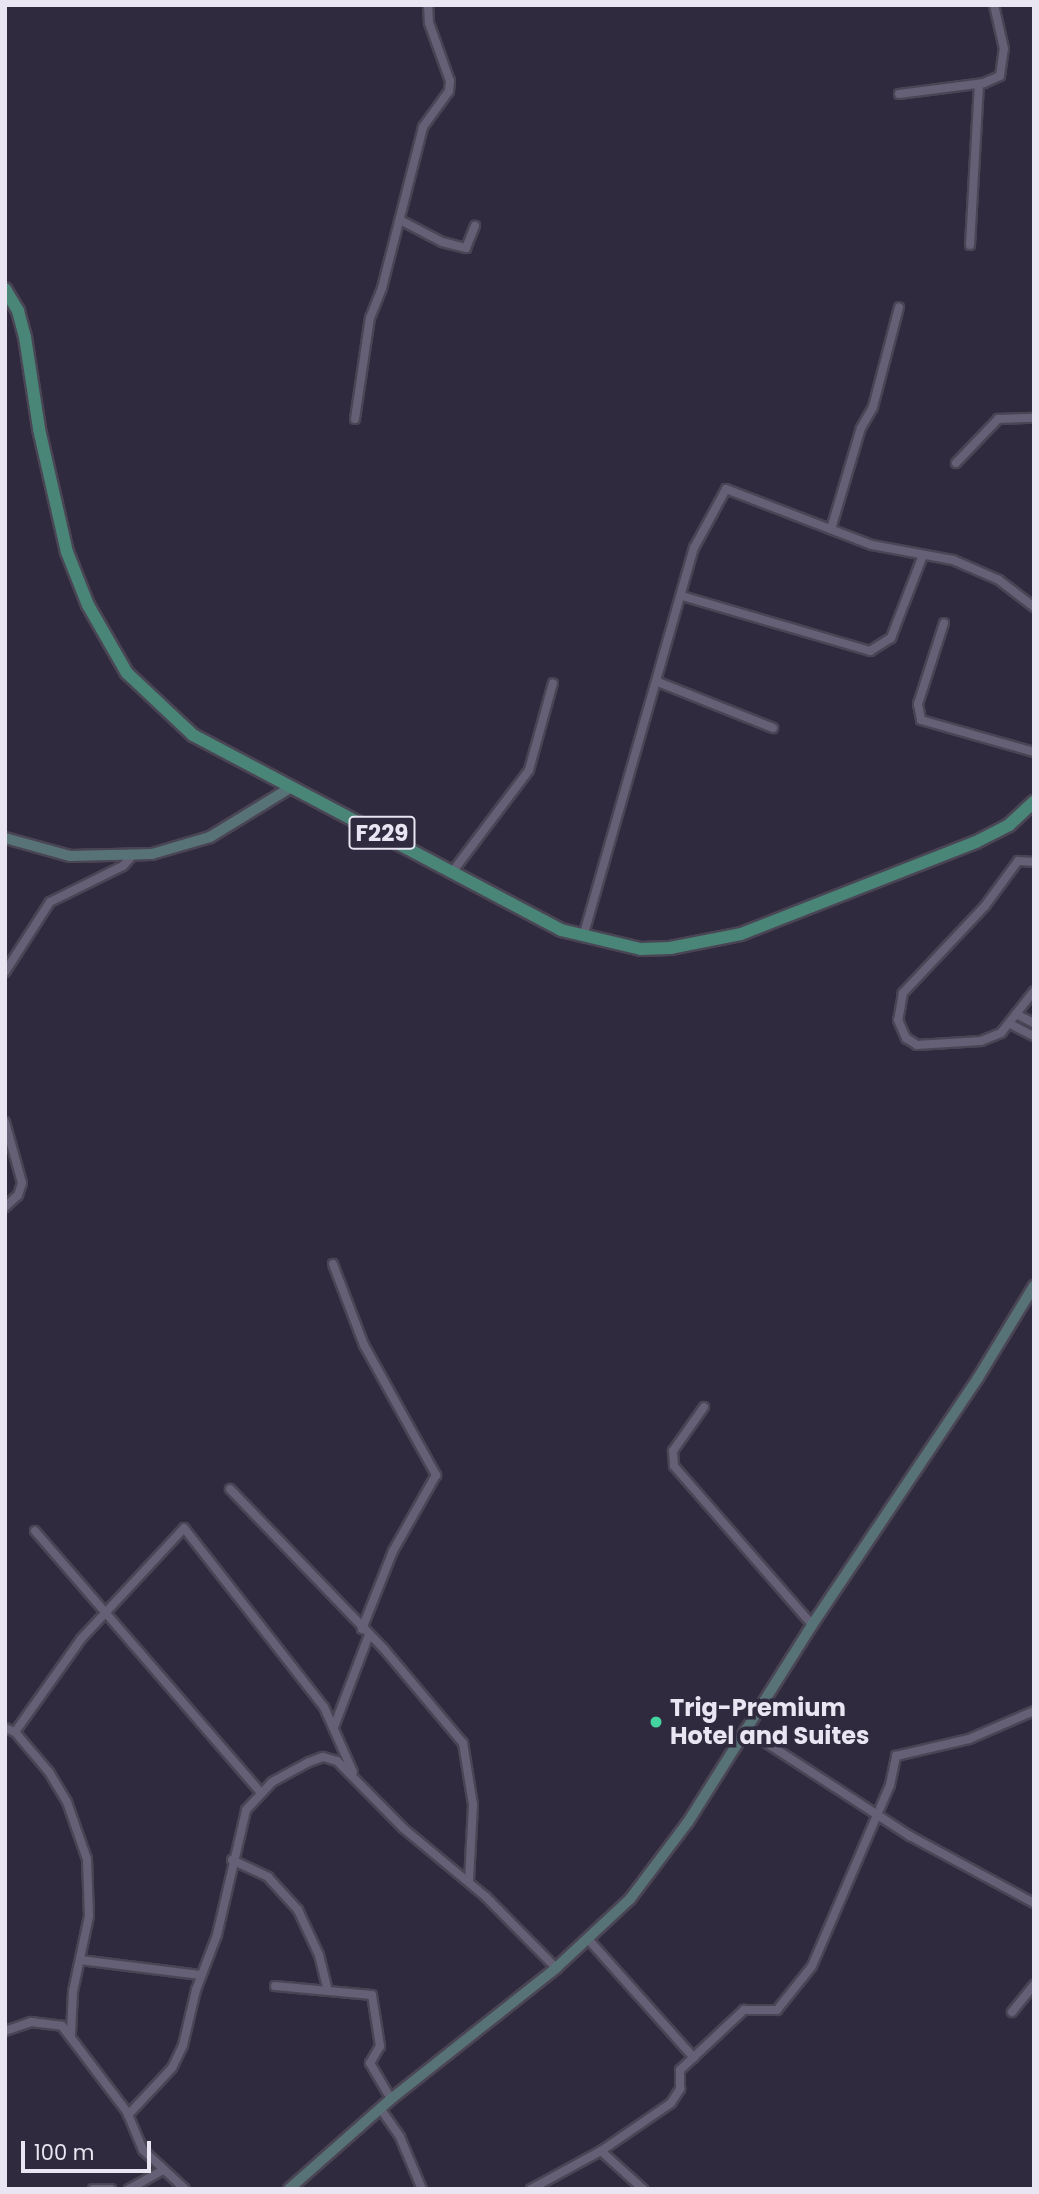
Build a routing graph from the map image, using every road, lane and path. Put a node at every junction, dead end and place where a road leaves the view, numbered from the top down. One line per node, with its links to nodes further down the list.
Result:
1 (428, 5): 5 (street)
2 (994, 5): 3 (street)
3 (979, 84): 4 (street); 7 (street)
4 (899, 93)
5 (400, 220): 6 (street); 11 (street)
6 (475, 226)
7 (970, 245)
8 (5, 289): 22 (main road, F229)
9 (899, 307): 13 (street)
10 (1034, 418): 12 (street)
11 (355, 419)
12 (956, 463)
13 (831, 529): 14 (street); 15 (street)
14 (923, 555): 15 (street); 16 (street)
15 (682, 597): 18 (street)
16 (1034, 607)
17 (944, 623): 21 (street)
18 (659, 682): 20 (street); 28 (street)
19 (553, 684): 27 (street)
20 (773, 728)
21 (1034, 752)
22 (290, 788): 25 (main road); 27 (main road, F229)
23 (1034, 802): 28 (main road, F229)
24 (5, 838): 25 (main road)
25 (132, 856): 29 (street)
26 (1034, 862): 33 (street)
27 (453, 871): 28 (main road, F229)
28 (583, 937)
29 (5, 972)
30 (1034, 991): 31 (street)
31 (1016, 1014): 32 (street); 33 (street)
32 (1034, 1023)
33 (1010, 1024): 34 (street)
34 (1034, 1036)
35 (5, 1122): 36 (street)
36 (5, 1208)
37 (333, 1264): 44 (street)
38 (1034, 1286): 43 (main road)
39 (704, 1407): 43 (street)
40 (230, 1489): 44 (street)
41 (35, 1531): 42 (street)
42 (106, 1610): 46 (street); 49 (street); 51 (street)
43 (812, 1625): 48 (main road)
44 (365, 1632): 46 (street); 54 (street)
45 (1034, 1711): 52 (street)
46 (334, 1727): 50 (street)
47 (5, 1728): 49 (street)
48 (745, 1728): 52 (street); 56 (main road)
49 (15, 1732): 57 (street)
50 (356, 1779): 51 (street); 54 (street)
51 (260, 1792): 53 (street)
52 (878, 1812): 55 (street); 66 (street)
53 (232, 1860): 59 (street); 62 (street)
54 (469, 1881): 58 (street)
55 (1034, 1903)
56 (589, 1939): 58 (main road); 66 (street)
57 (80, 1960): 59 (street); 65 (street)
58 (556, 1968): 67 (main road)
59 (200, 1975): 69 (street)
60 (1034, 1985): 63 (street)
61 (275, 1986): 62 (street)
62 (327, 1988): 67 (street)
63 (1012, 2012)
64 (5, 2031): 65 (street)
65 (72, 2034): 69 (street)
66 (694, 2058): 70 (street)
67 (391, 2099): 68 (main road)
68 (380, 2108): 76 (main road); 77 (street)
69 (128, 2115): 71 (street)
70 (601, 2151): 78 (street); 79 (street)
71 (161, 2171): 74 (street); 75 (street)
72 (93, 2189): 73 (street)
73 (111, 2189)
74 (129, 2189)
75 (185, 2189)
76 (289, 2189)
77 (422, 2189)
78 (531, 2189)
79 (643, 2189)

